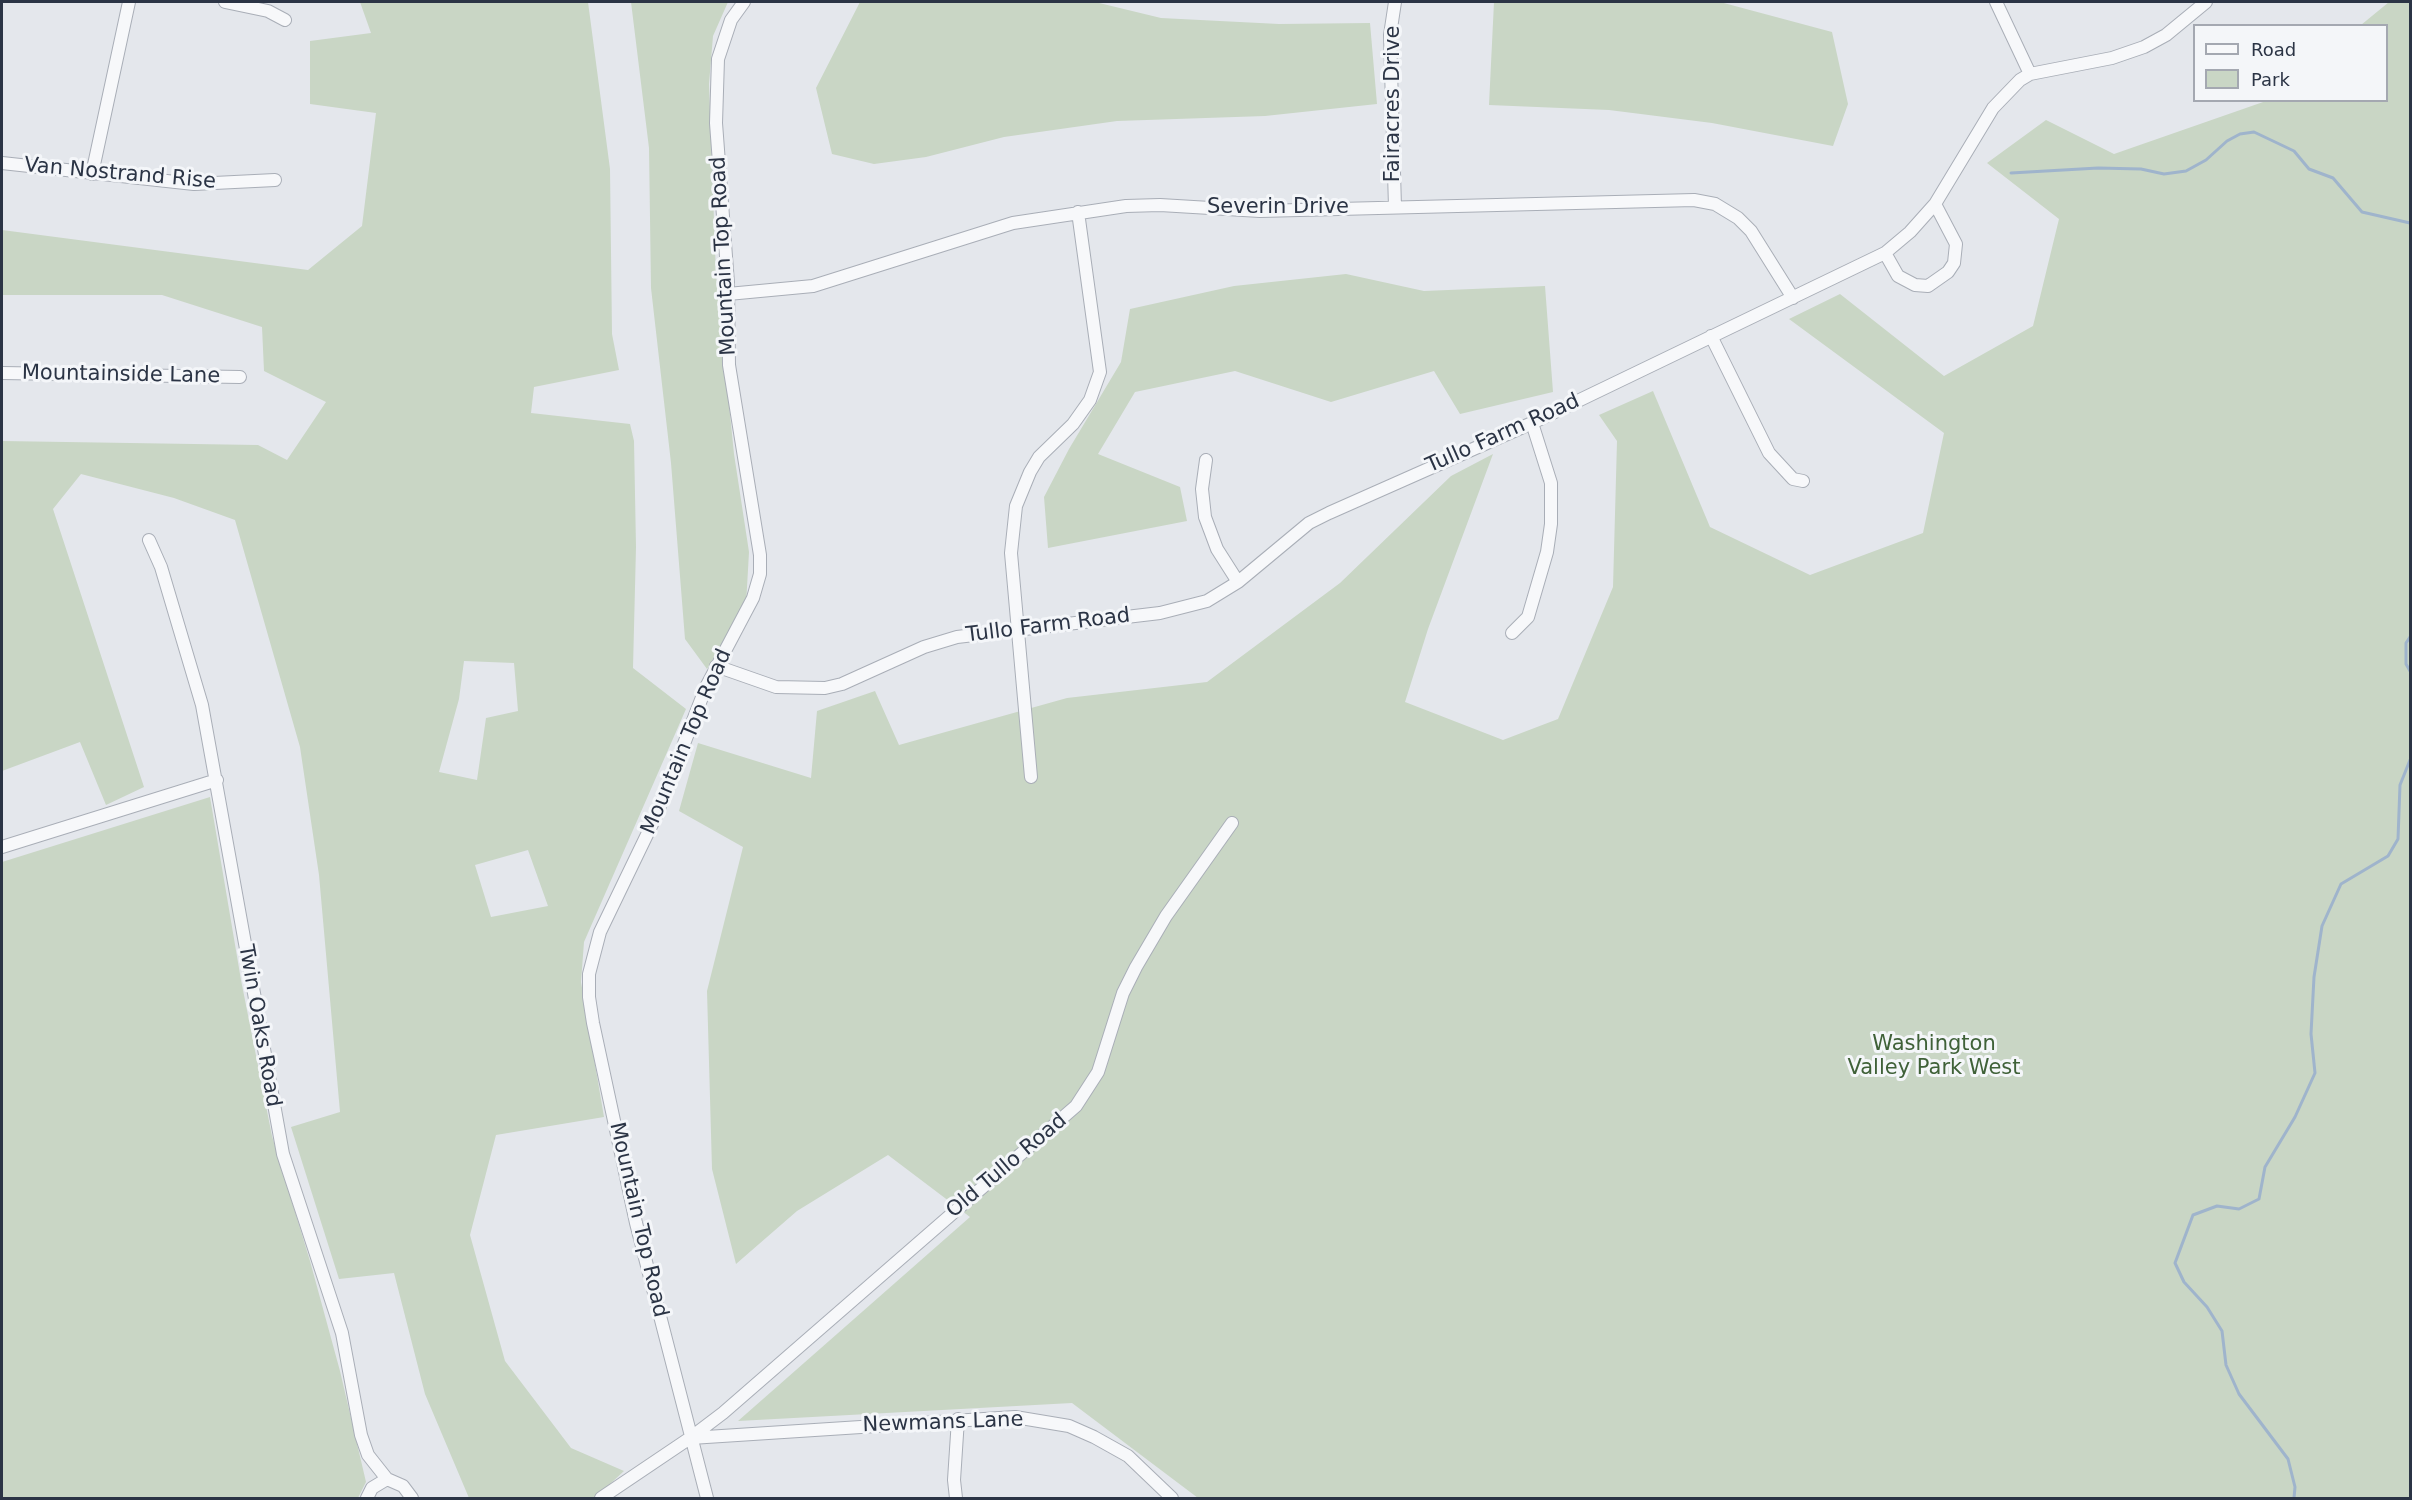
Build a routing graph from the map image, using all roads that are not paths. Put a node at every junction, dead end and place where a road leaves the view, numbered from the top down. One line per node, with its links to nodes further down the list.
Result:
1 (129, 2): 10 (street)
2 (225, 2): 7 (street)
3 (744, 2): 16 (street, Mountain Top Road)
4 (1395, 2): 13 (street, Fairacres Drive)
5 (1996, 2): 8 (street)
6 (2206, 2): 8 (street, Tullo Farm Road)
7 (285, 20)
8 (2030, 74): 12 (street, Tullo Farm Road)
9 (2, 163): 10 (street, Van Nostrand Rise)
10 (92, 174): 11 (street, Van Nostrand Rise)
11 (275, 180)
12 (1935, 204): 15 (street, Tullo Farm Road); 15 (street)
13 (1395, 207): 14 (street, Severin Drive); 17 (street, Severin Drive)
14 (1078, 212): 16 (street, Severin Drive); 26 (street)
15 (1885, 253): 17 (street, Tullo Farm Road)
16 (728, 294): 28 (street, Mountain Top Road)
17 (1792, 298): 18 (street, Tullo Farm Road)
18 (1711, 336): 21 (street, Tullo Farm Road); 23 (street)
19 (2, 374): 20 (street, Mountainside Lane)
20 (240, 377)
21 (1532, 423): 25 (street, Tullo Farm Road); 27 (street)
22 (1206, 460): 25 (street)
23 (1803, 482)
24 (149, 540): 30 (street, Twin Oaks Road)
25 (1238, 582): 26 (street, Tullo Farm Road)
26 (1020, 629): 28 (street, Tullo Farm Road); 29 (street)
27 (1512, 633)
28 (716, 666): 34 (street, Mountain Top Road)
29 (1031, 777)
30 (217, 780): 32 (street); 35 (street, Twin Oaks Road)
31 (1232, 823): 34 (street, Old Tullo Road)
32 (2, 847)
33 (958, 1419): 34 (street, Newmans Lane); 40 (street); 41 (street, Newmans Lane)
34 (690, 1438): 38 (street, Old Tullo Road); 39 (street, Mountain Top Road)
35 (387, 1479): 36 (street); 37 (street, Twin Oaks Road)
36 (367, 1498)
37 (412, 1498)
38 (601, 1498)
39 (707, 1498)
40 (956, 1498)
41 (1172, 1498)

